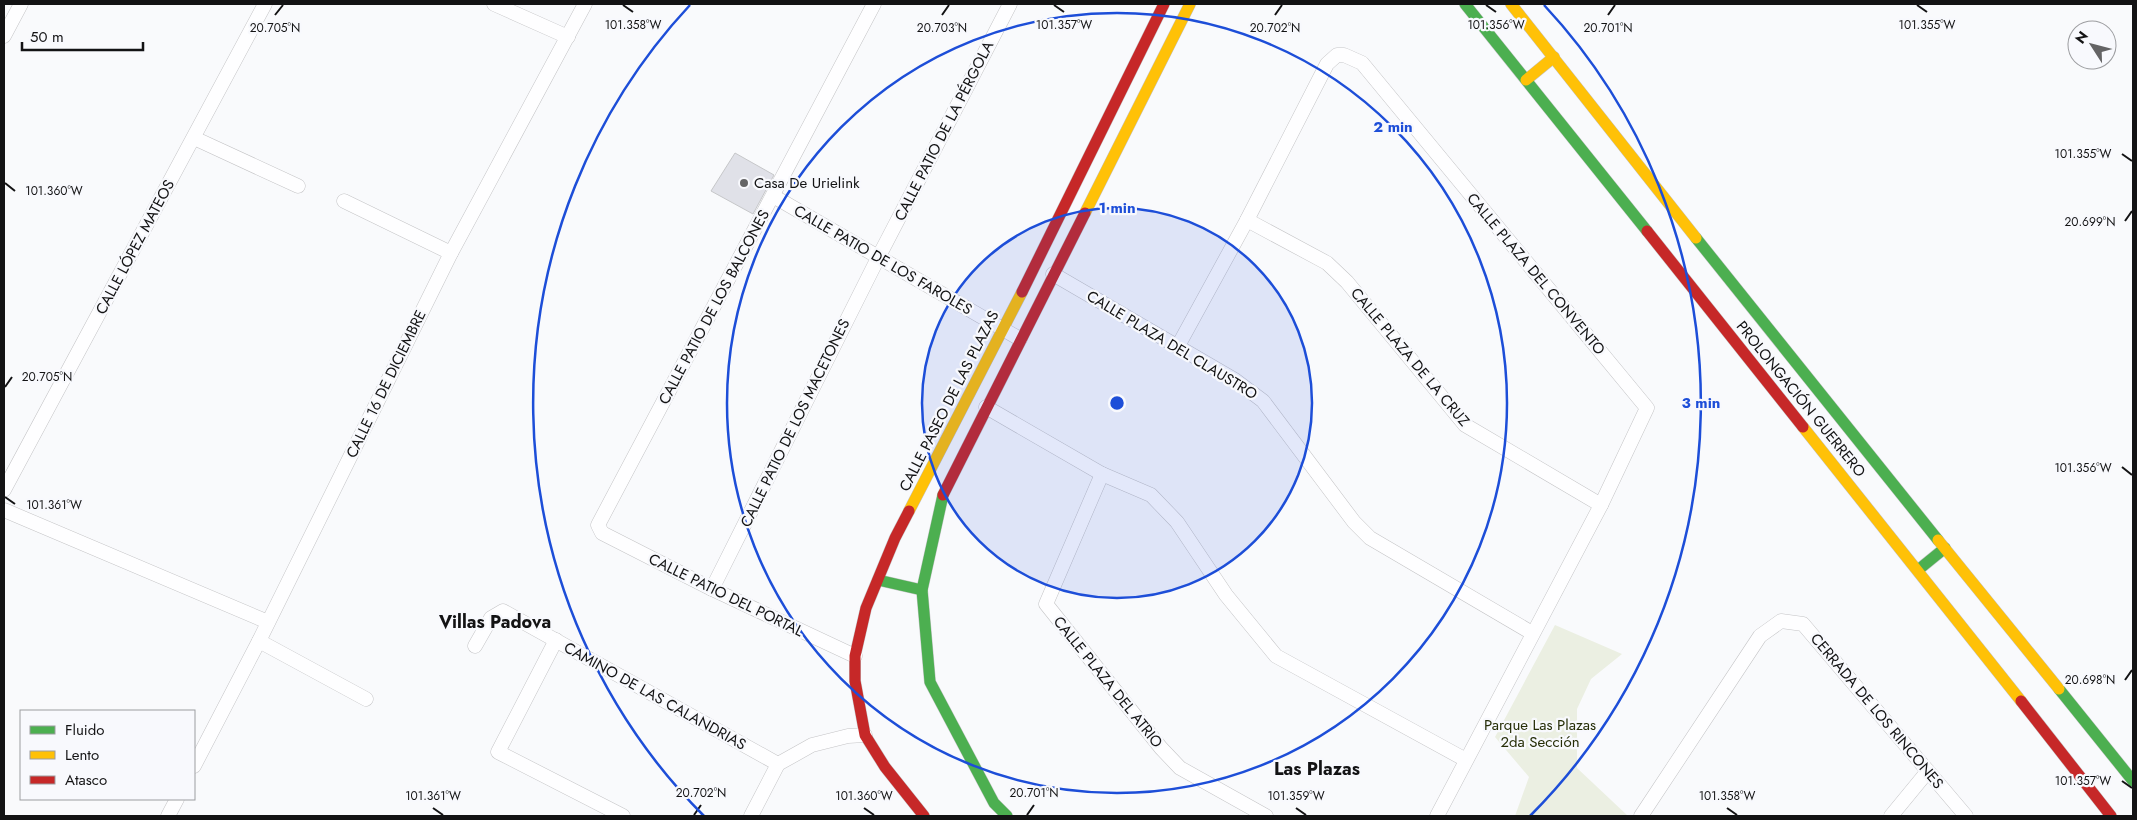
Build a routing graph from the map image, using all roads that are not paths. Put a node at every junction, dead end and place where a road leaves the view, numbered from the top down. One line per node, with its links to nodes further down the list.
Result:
1 (21, 4): 11 (street)
2 (265, 4): 15 (street, CALLE LÓPEZ MATEOS)
3 (494, 4): 12 (street)
4 (585, 4): 12 (street, CALLE 16 DE DICIEMBRE)
5 (874, 4): 17 (street, CALLE PATIO DE LOS BALCONES)
6 (1010, 4): 21 (street, CALLE PATIO DE LA PÉRGOLA)
7 (1164, 4): 23 (main road, CALLE PASEO DE LAS PLAZAS)
8 (1190, 4): 22 (main road)
9 (1465, 4): 14 (main road, PROLONGACIÓN GUERRERO)
10 (1511, 4): 13 (main road, PROLONGACIÓN GUERRERO)
11 (4, 36)
12 (568, 37): 20 (street, CALLE 16 DE DICIEMBRE)
13 (1554, 57): 14 (main road); 32 (main road, PROLONGACIÓN GUERRERO)
14 (1526, 80): 33 (main road, PROLONGACIÓN GUERRERO)
15 (194, 138): 16 (street); 28 (street, CALLE LÓPEZ MATEOS)
16 (298, 186)
17 (773, 196): 21 (street, CALLE PATIO DE LOS FAROLES); 31 (street, CALLE PATIO DE LOS BALCONES)
18 (344, 201): 20 (street)
19 (1247, 220): 25 (street, CALLE PLAZA DEL CONVENTO); 29 (street, CALLE PLAZA DE LA CRUZ); 29 (street, CALLE PLAZA DEL CONVENTO)
20 (451, 253): 37 (street, CALLE 16 DE DICIEMBRE)
21 (878, 258): 23 (street, CALLE PATIO DE LOS FAROLES); 35 (street, CALLE PATIO DE LOS MACETONES)
22 (1053, 274): 24 (main road); 25 (street, CALLE PLAZA DEL CLAUSTRO)
23 (1004, 329): 24 (street, CALLE PATIO DE LOS FAROLES); 34 (main road, CALLE PASEO DE LAS PLAZAS)
24 (1020, 339): 26 (main road)
25 (1178, 346): 38 (street, CALLE PLAZA DEL CLAUSTRO)
26 (986, 407): 27 (street); 36 (main road)
27 (1102, 474): 45 (street); 58 (street, CALLE PLAZA DEL ATRIO)
28 (4, 490)
29 (1602, 505): 38 (street, CALLE PLAZA DEL CONVENTO)
30 (4, 510): 37 (street)
31 (600, 530): 35 (street, CALLE PATIO DEL PORTAL)
32 (1945, 548): 33 (main road); 49 (main road, PROLONGACIÓN GUERRERO)
33 (1918, 570): 63 (main road, PROLONGACIÓN GUERRERO)
34 (878, 580): 36 (main road); 42 (main road, CALLE PASEO DE LAS PLAZAS)
35 (712, 589): 42 (street, CALLE PATIO DEL PORTAL)
36 (922, 590): 51 (main road)
37 (268, 622): 40 (street, CALLE 16 DE DICIEMBRE)
38 (1532, 633): 45 (street, CALLE PLAZA DEL CONVENTO)
39 (556, 640): 41 (street); 47 (street, CAMINO DE LAS CALANDRIAS); 53 (street, CAMINO DE LAS CALANDRIAS)
40 (259, 641): 43 (street); 46 (street, CALLE 16 DE DICIEMBRE)
41 (475, 646)
42 (854, 656): 44 (main road, CALLE PASEO DE LAS PLAZAS)
43 (366, 700)
44 (865, 735): 47 (street); 55 (main road, CALLE PASEO DE LAS PLAZAS)
45 (1466, 760): 59 (street, CALLE PLAZA DEL CONVENTO)
46 (195, 764)
47 (778, 764): 54 (street)
48 (1928, 771): 60 (street, CERRADA DE LOS RINCONES); 61 (street); 62 (street, CERRADA DE LOS RINCONES)
49 (2133, 781)
50 (176, 800): 52 (street)
51 (994, 803): 56 (main road); 57 (main road)
52 (168, 816)
53 (623, 816)
54 (751, 816)
55 (924, 816)
56 (990, 816)
57 (1006, 816)
58 (1266, 816)
59 (1436, 816)
60 (1641, 816)
61 (1891, 816)
62 (1966, 816)
63 (2110, 816)

